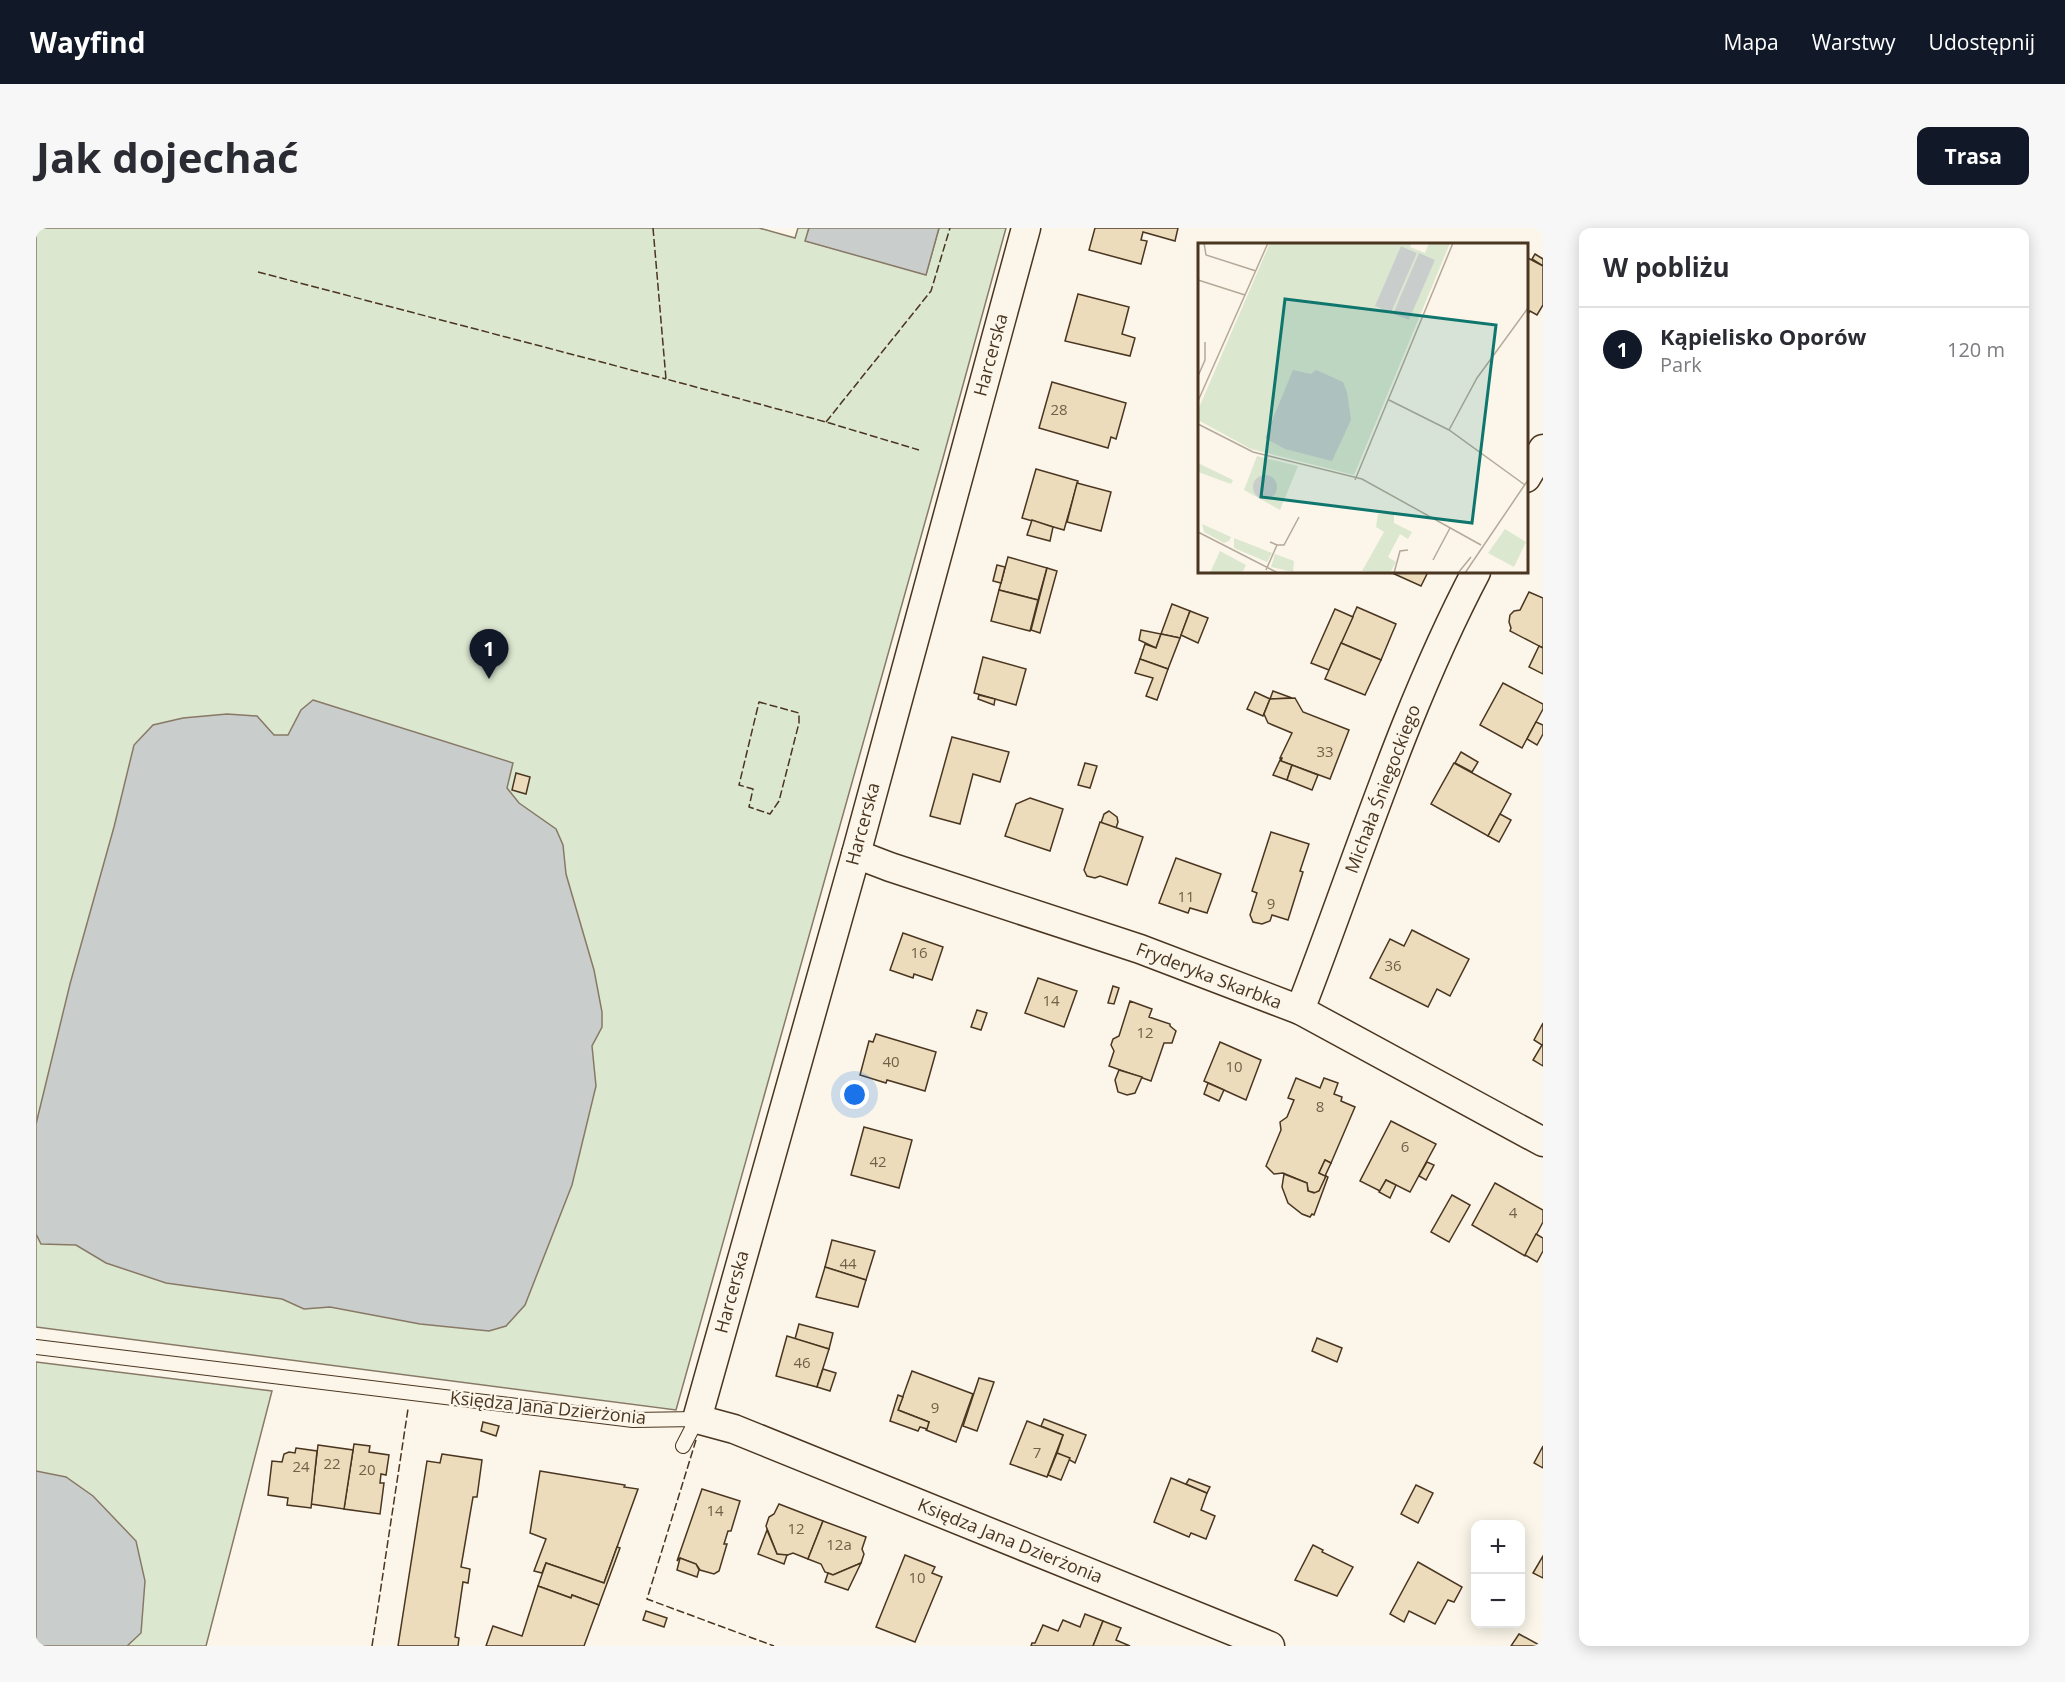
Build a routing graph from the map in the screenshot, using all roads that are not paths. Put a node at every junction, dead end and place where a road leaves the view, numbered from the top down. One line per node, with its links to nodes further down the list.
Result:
1 (1026, 228): 5 (street, Harcerska)
2 (1543, 449): 3 (street)
3 (1528, 476)
4 (1475, 573): 6 (street, Michała Śniegockiego)
5 (856, 854): 6 (street, Fryderyka Skarbka); 9 (street, Harcerska)
6 (1300, 1010): 7 (street, Fryderyka Skarbka)
7 (1543, 1142)
8 (36, 1347): 9 (lane, Księdza Jana Dzierżonia)
9 (697, 1419): 10 (lane); 11 (street, Księdza Jana Dzierżonia)
10 (683, 1446)
11 (1270, 1646)

